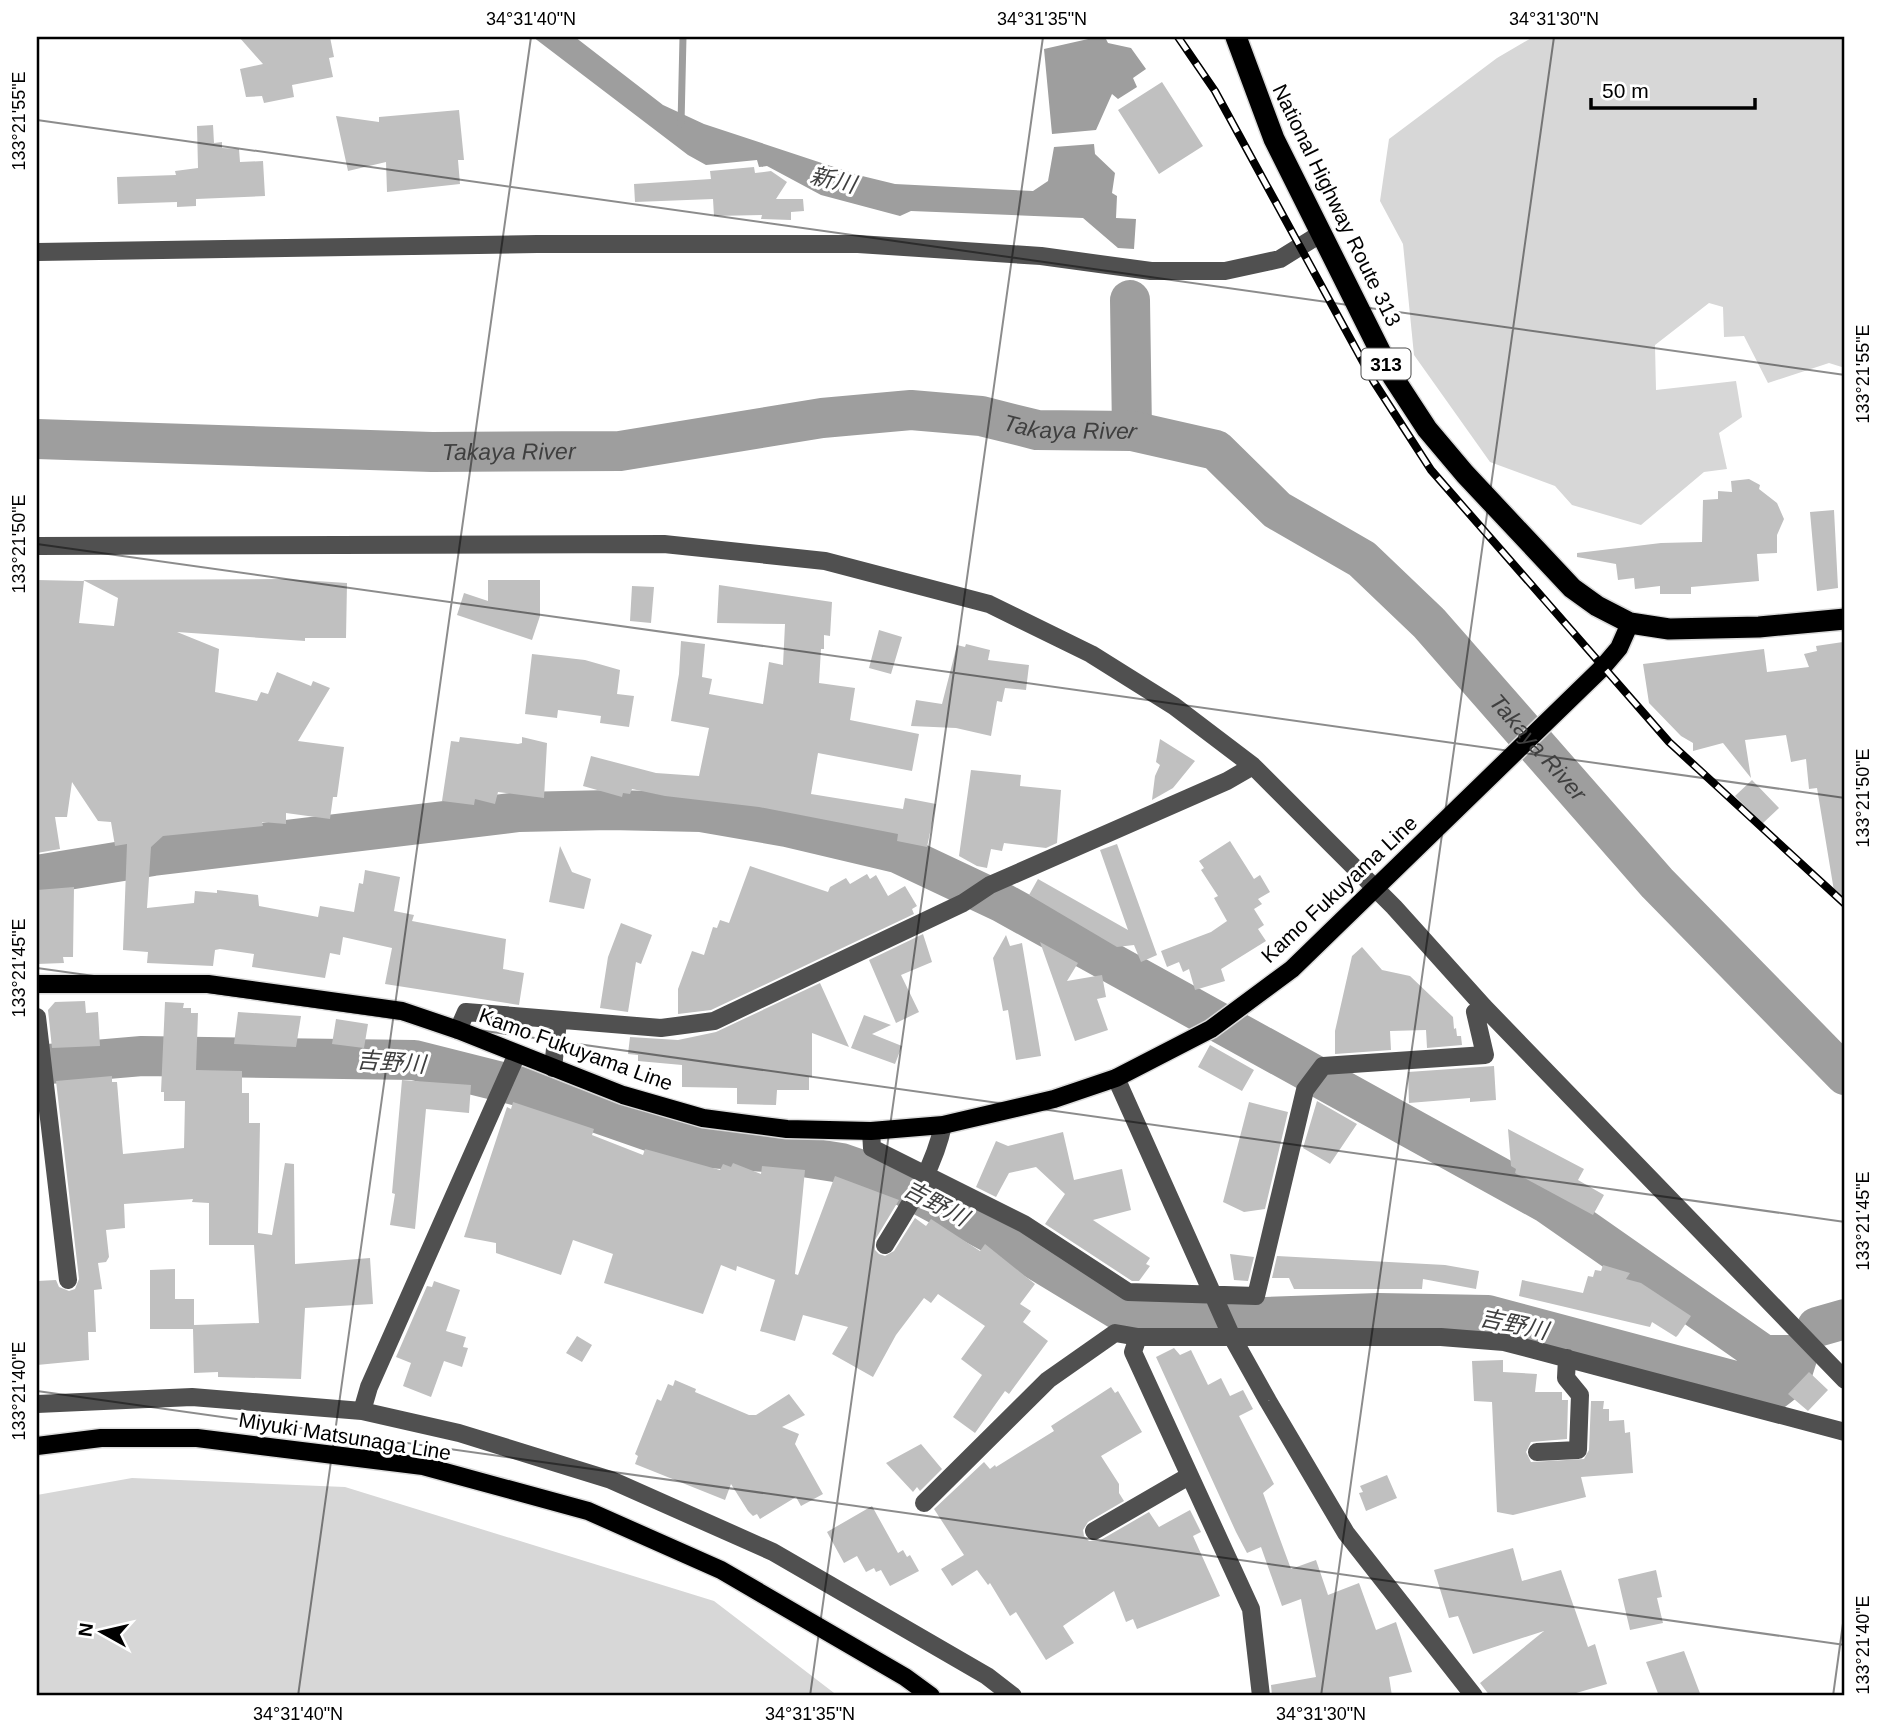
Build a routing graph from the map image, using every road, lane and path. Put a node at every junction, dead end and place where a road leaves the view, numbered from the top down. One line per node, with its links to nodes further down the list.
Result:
1 (1236, 37): 2 (highway, National Highway Route 313 / 313)
2 (1322, 233): 3 (street); 6 (highway, National Highway Route 313 / 313)
3 (37, 252)
4 (37, 545): 7 (street)
5 (1845, 619): 6 (highway, National Highway Route 313 / 313)
6 (1630, 623): 8 (main road, Kamo Fukuyama Line)
7 (1253, 766): 8 (street); 12 (street)
8 (1375, 888): 10 (street); 16 (main road, Kamo Fukuyama Line)
9 (37, 984): 13 (main road, Kamo Fukuyama Line)
10 (1485, 1007): 22 (street); 26 (street)
11 (37, 1017): 21 (street)
12 (558, 1021): 13 (street); 15 (street)
13 (458, 1030): 14 (main road, Kamo Fukuyama Line)
14 (513, 1061): 15 (main road, Kamo Fukuyama Line); 28 (street)
15 (553, 1068): 18 (main road, Kamo Fukuyama Line)
16 (1116, 1078): 17 (main road, Kamo Fukuyama Line); 22 (street)
17 (943, 1125): 18 (main road, Kamo Fukuyama Line); 19 (street)
18 (871, 1131): 19 (street)
19 (923, 1180): 20 (street); 22 (street)
20 (885, 1245)
21 (68, 1280)
22 (1214, 1297): 23 (street)
23 (1231, 1335): 24 (street); 25 (street); 38 (street)
24 (1138, 1337): 32 (street); 33 (street)
25 (1567, 1358): 29 (street); 31 (street)
26 (1845, 1380)
27 (37, 1404): 28 (street)
28 (362, 1411): 36 (street)
29 (1845, 1432)
30 (37, 1446): 35 (main road, Miyuki Matsunaga Line)
31 (1537, 1452)
32 (1189, 1476): 34 (street); 37 (street)
33 (924, 1503)
34 (1094, 1531)
35 (931, 1696)
36 (1013, 1696)
37 (1261, 1696)
38 (1474, 1696)

